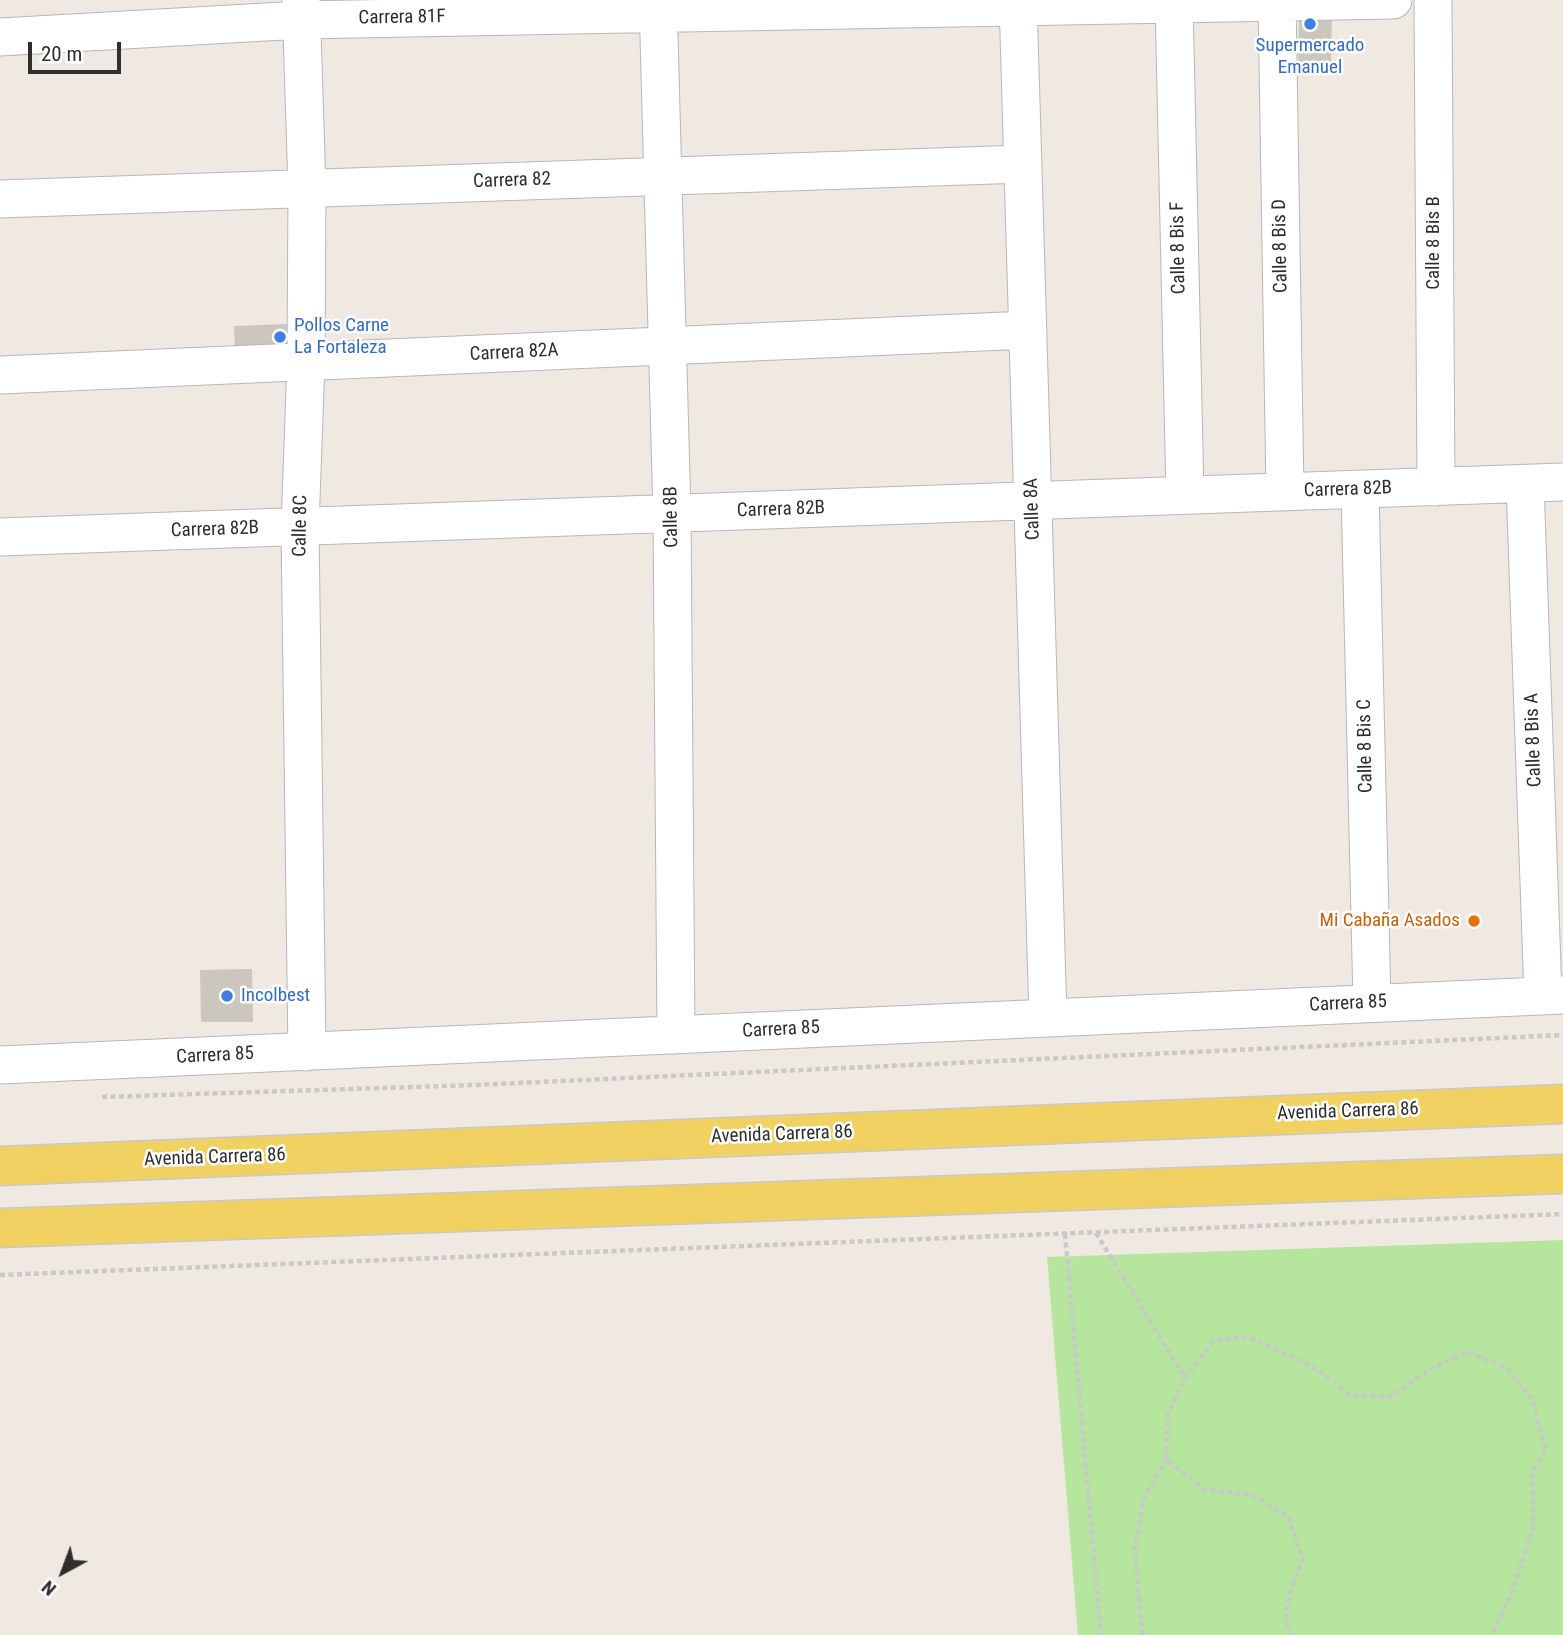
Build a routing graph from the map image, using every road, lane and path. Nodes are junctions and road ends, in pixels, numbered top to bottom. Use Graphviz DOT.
graph roads {
  1 [pos="1393,0"];
  2 [pos="1433,0"];
  3 [pos="1277,1"];
  4 [pos="1174,2"];
  5 [pos="1019,3"];
  6 [pos="658,7"];
  7 [pos="301,10"];
  8 [pos="0,37"];
  9 [pos="1023,164"];
  10 [pos="663,176"];
  11 [pos="307,188"];
  12 [pos="0,199"];
  13 [pos="1028,330"];
  14 [pos="667,346"];
  15 [pos="306,362"];
  16 [pos="0,375"];
  17 [pos="1563,482"];
  18 [pos="1525,484"];
  19 [pos="1436,487"];
  20 [pos="1360,489"];
  21 [pos="1285,492"];
  22 [pos="1185,495"];
  23 [pos="1032,501"];
  24 [pos="672,514"];
  25 [pos="299,527"];
  26 [pos="0,537"];
  27 [pos="1553,995"];
  28 [pos="1372,1003"];
  29 [pos="1048,1018"];
  30 [pos="676,1035"];
  31 [pos="1563,1035"];
  32 [pos="307,1052"];
  33 [pos="0,1066"];
  34 [pos="98,1097"];
  35 [pos="1563,1104"];
  36 [pos="0,1166"];
  37 [pos="1563,1174"];
  38 [pos="1563,1214"];
  39 [pos="0,1228"];
  40 [pos="1096,1233"];
  41 [pos="1065,1234"];
  42 [pos="0,1275"];
  43 [pos="1185,1378"];
  44 [pos="1166,1460"];
  45 [pos="1101,1635"];
  46 [pos="1142,1635"];
  47 [pos="1292,1635"];
  48 [pos="1492,1635"];
  1 -- 3 [label="street, Carrera 81F"];
  2 -- 19 [label="street, Calle 8 Bis B"];
  3 -- 4 [label="street, Carrera 81F"];
  3 -- 21 [label="street, Calle 8 Bis D"];
  4 -- 5 [label="street, Carrera 81F"];
  4 -- 22 [label="street, Calle 8 Bis F"];
  5 -- 6 [label="street, Carrera 81F"];
  5 -- 9 [label="street, Calle 8A"];
  6 -- 7 [label="street, Carrera 81F"];
  6 -- 10 [label="street, Calle 8B"];
  7 -- 8 [label="street, Carrera 81F"];
  7 -- 11 [label="street, Calle 8C"];
  9 -- 10 [label="street, Carrera 82"];
  9 -- 13 [label="street, Calle 8A"];
  10 -- 11 [label="street, Carrera 82"];
  10 -- 14 [label="street, Calle 8B"];
  11 -- 12 [label="street, Carrera 82"];
  11 -- 15 [label="street, Calle 8C"];
  13 -- 14 [label="street, Carrera 82A"];
  13 -- 23 [label="street, Calle 8A"];
  14 -- 15 [label="street, Carrera 82A"];
  14 -- 24 [label="street, Calle 8B"];
  15 -- 16 [label="street, Carrera 82A"];
  15 -- 25 [label="street, Calle 8C"];
  17 -- 18 [label="street, Carrera 82B"];
  18 -- 19 [label="street, Carrera 82B"];
  18 -- 27 [label="street, Calle 8 Bis A"];
  19 -- 20 [label="street, Carrera 82B"];
  20 -- 21 [label="street, Carrera 82B"];
  20 -- 28 [label="street, Calle 8 Bis C"];
  21 -- 22 [label="street, Carrera 82B"];
  22 -- 23 [label="street, Carrera 82B"];
  23 -- 24 [label="street, Carrera 82B"];
  23 -- 29 [label="street, Calle 8A"];
  24 -- 25 [label="street, Carrera 82B"];
  24 -- 30 [label="street, Calle 8B"];
  25 -- 26 [label="street, Carrera 82B"];
  25 -- 32 [label="street, Calle 8C"];
  27 -- 28 [label="street, Carrera 85"];
  28 -- 29 [label="street, Carrera 85"];
  29 -- 30 [label="street, Carrera 85"];
  30 -- 32 [label="street, Carrera 85"];
  31 -- 34 [label="path"];
  32 -- 33 [label="street, Carrera 85"];
  35 -- 36 [label="main road, Avenida Carrera 86"];
  37 -- 39 [label="main road"];
  38 -- 40 [label="path"];
  40 -- 41 [label="path"];
  40 -- 43 [label="path"];
  41 -- 42 [label="path"];
  41 -- 45 [label="path"];
  43 -- 44 [label="path"];
  43 -- 48 [label="path"];
  44 -- 46 [label="path"];
  44 -- 47 [label="path"];
}
